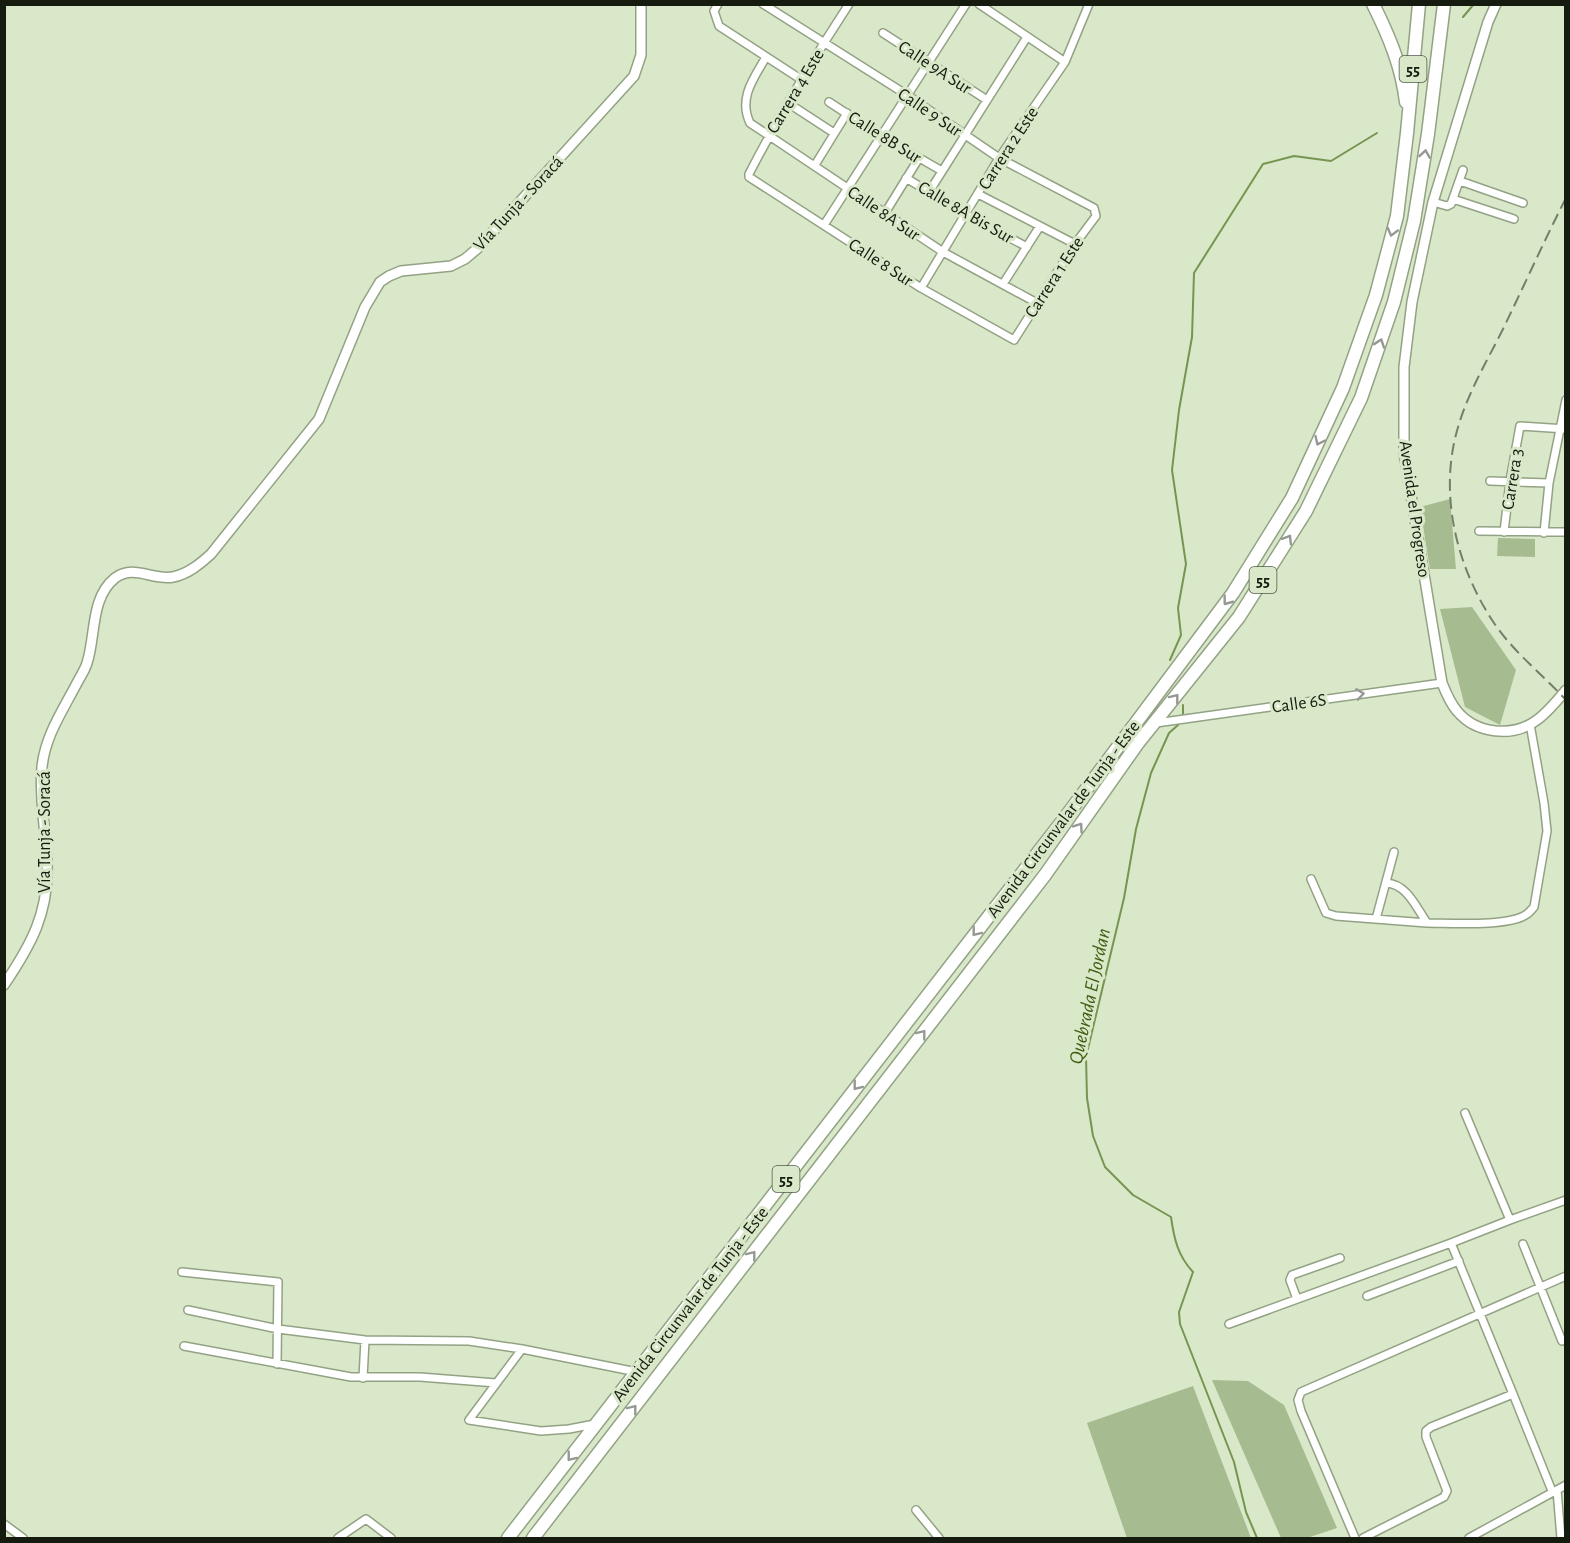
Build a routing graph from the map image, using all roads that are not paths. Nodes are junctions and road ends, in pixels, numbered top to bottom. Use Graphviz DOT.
graph roads {
  1 [pos="641,4"];
  2 [pos="718,4"];
  3 [pos="763,4"];
  4 [pos="849,4"];
  5 [pos="966,4"];
  6 [pos="979,4"];
  7 [pos="1089,4"];
  8 [pos="1373,4"];
  9 [pos="1419,4"];
  10 [pos="1444,4"];
  11 [pos="1496,4"];
  12 [pos="883,33"];
  13 [pos="1027,37"];
  14 [pos="823,43"];
  15 [pos="766,57"];
  16 [pos="1065,62"];
  17 [pos="929,64"];
  18 [pos="802,80"];
  19 [pos="907,96"];
  20 [pos="987,100"];
  21 [pos="829,102"];
  22 [pos="789,103"];
  23 [pos="846,113"];
  24 [pos="834,133"];
  25 [pos="1407,133"];
  26 [pos="965,134"];
  27 [pos="769,135"];
  28 [pos="881,136"];
  29 [pos="919,158"];
  30 [pos="999,158"];
  31 [pos="815,165"];
  32 [pos="1463,170"];
  33 [pos="942,171"];
  34 [pos="906,178"];
  35 [pos="751,179"];
  36 [pos="1460,181"];
  37 [pos="848,189"];
  38 [pos="929,192"];
  39 [pos="978,194"];
  40 [pos="1453,199"];
  41 [pos="1433,202"];
  42 [pos="1523,203"];
  43 [pos="885,213"];
  44 [pos="965,214"];
  45 [pos="1096,216"];
  46 [pos="1514,219"];
  47 [pos="824,225"];
  48 [pos="1040,226"];
  49 [pos="1075,244"];
  50 [pos="1027,247"];
  51 [pos="943,252"];
  52 [pos="1002,284"];
  53 [pos="921,288"];
  54 [pos="1037,303"];
  55 [pos="1014,340"];
  56 [pos="1566,400"];
  57 [pos="1562,429"];
  58 [pos="1490,481"];
  59 [pos="1510,481"];
  60 [pos="1549,483"];
  61 [pos="1479,531"];
  62 [pos="1504,532"];
  63 [pos="1566,532"];
  64 [pos="1544,533"];
  65 [pos="1442,683"];
  66 [pos="1566,690"];
  67 [pos="1156,723"];
  68 [pos="1530,724"];
  69 [pos="1394,852"];
  70 [pos="1311,879"];
  71 [pos="1386,883"];
  72 [pos="1376,919"];
  73 [pos="1427,923"];
  74 [pos="4,985"];
  75 [pos="1465,1113"];
  76 [pos="1566,1200"];
  77 [pos="1510,1220"];
  78 [pos="1451,1243"];
  79 [pos="1523,1244"];
  80 [pos="1340,1258"];
  81 [pos="1459,1261"];
  82 [pos="182,1272"];
  83 [pos="1566,1276"];
  84 [pos="1540,1287"];
  85 [pos="1367,1296"];
  86 [pos="1296,1299"];
  87 [pos="188,1310"];
  88 [pos="1480,1313"];
  89 [pos="1229,1324"];
  90 [pos="278,1329"];
  91 [pos="365,1340"];
  92 [pos="1562,1341"];
  93 [pos="184,1346"];
  94 [pos="522,1349"];
  95 [pos="277,1364"];
  96 [pos="637,1372"];
  97 [pos="363,1378"];
  98 [pos="496,1383"];
  99 [pos="1513,1394"];
  100 [pos="597,1424"];
  101 [pos="1566,1485"];
  102 [pos="1554,1491"];
  103 [pos="916,1510"];
  104 [pos="4,1524"];
  105 [pos="1562,1534"];
  106 [pos="23,1539"];
  107 [pos="338,1539"];
  108 [pos="392,1539"];
  109 [pos="508,1539"];
  110 [pos="533,1539"];
  111 [pos="939,1539"];
  112 [pos="1355,1539"];
  113 [pos="1363,1539"];
  114 [pos="1469,1539"];
  1 -- 74 [label="main road, Vía Tunja - Soracá"];
  2 -- 15 [label="street"];
  3 -- 14 [label="street, Calle 9 Sur"];
  4 -- 14 [label="street, Carrera 4 Este"];
  5 -- 17 [label="street"];
  6 -- 13 [label="street"];
  7 -- 16 [label="street, Carrera 2 Este"];
  8 -- 25 [label="highway"];
  9 -- 25 [label="highway, Avenida Circunvalar de Tunja - Este / 55"];
  67 -- 10 [label="highway, Avenida Circunvalar de Tunja - Este / 55, one-way"];
  11 -- 41 [label="main road, Avenida el Progreso"];
  12 -- 17 [label="street, Calle 9A Sur"];
  13 -- 16 [label="street"];
  13 -- 20 [label="street"];
  14 -- 18 [label="street, Carrera 4 Este"];
  14 -- 19 [label="street, Calle 9 Sur"];
  15 -- 18 [label="street"];
  15 -- 27 [label="street, Calle 8A Sur"];
  16 -- 30 [label="street, Carrera 2 Este"];
  17 -- 19 [label="street"];
  17 -- 20 [label="street, Calle 9A Sur"];
  18 -- 22 [label="street, Carrera 4 Este"];
  19 -- 26 [label="street, Calle 9 Sur"];
  19 -- 28 [label="street"];
  20 -- 26 [label="street"];
  21 -- 23 [label="street, Calle 8B Sur"];
  22 -- 24 [label="street"];
  22 -- 27 [label="street, Carrera 4 Este"];
  23 -- 24 [label="street"];
  23 -- 28 [label="street, Calle 8B Sur"];
  24 -- 31 [label="street"];
  25 -- 96 [label="highway, Avenida Circunvalar de Tunja - Este / 55, one-way"];
  26 -- 30 [label="street, Calle 9 Sur"];
  26 -- 33 [label="street"];
  27 -- 31 [label="street, Calle 8A Sur"];
  27 -- 35 [label="street, Carrera 4 Este"];
  28 -- 29 [label="street, Calle 8B Sur"];
  28 -- 37 [label="street"];
  29 -- 33 [label="street, Calle 8B Sur"];
  29 -- 34 [label="street"];
  30 -- 39 [label="street, Carrera 2 Este"];
  30 -- 45 [label="street, Calle 9 Sur"];
  31 -- 37 [label="street, Calle 8A Sur"];
  32 -- 36 [label="street"];
  33 -- 38 [label="street"];
  34 -- 38 [label="street, Calle 8A Bis Sur"];
  34 -- 43 [label="street"];
  35 -- 47 [label="street, Calle 8 Sur"];
  36 -- 40 [label="street"];
  36 -- 42 [label="street"];
  37 -- 43 [label="street, Calle 8A Sur"];
  37 -- 47 [label="street"];
  38 -- 44 [label="street, Calle 8A Bis Sur"];
  39 -- 44 [label="street, Carrera 2 Este"];
  39 -- 48 [label="street"];
  40 -- 41 [label="street"];
  40 -- 46 [label="street"];
  41 -- 65 [label="main road, Avenida el Progreso"];
  43 -- 51 [label="street, Calle 8A Sur"];
  44 -- 50 [label="street, Calle 8A Bis Sur"];
  44 -- 51 [label="street, Carrera 2 Este"];
  45 -- 49 [label="street, Carrera 1 Este"];
  47 -- 53 [label="street, Calle 8 Sur"];
  48 -- 49 [label="street"];
  48 -- 50 [label="street"];
  49 -- 54 [label="street, Carrera 1 Este"];
  50 -- 52 [label="street"];
  51 -- 52 [label="street, Calle 8A Sur"];
  51 -- 53 [label="street, Carrera 2 Este"];
  52 -- 54 [label="street, Calle 8A Sur"];
  53 -- 55 [label="street, Calle 8 Sur"];
  54 -- 55 [label="street, Carrera 1 Este"];
  56 -- 57 [label="street"];
  57 -- 59 [label="street, Carrera 3"];
  57 -- 60 [label="street"];
  58 -- 59 [label="street"];
  59 -- 60 [label="street"];
  59 -- 62 [label="street, Carrera 3"];
  60 -- 64 [label="street"];
  61 -- 62 [label="street"];
  62 -- 64 [label="street"];
  63 -- 64 [label="street"];
  67 -- 65 [label="street, Calle 6S, one-way"];
  65 -- 68 [label="main road, Avenida el Progreso"];
  66 -- 68 [label="main road, Avenida el Progreso"];
  110 -- 67 [label="highway, Avenida Circunvalar de Tunja - Este / 55, one-way"];
  68 -- 73 [label="street"];
  69 -- 71 [label="street"];
  70 -- 72 [label="street"];
  71 -- 72 [label="street"];
  71 -- 73 [label="street"];
  72 -- 73 [label="street"];
  75 -- 77 [label="street"];
  76 -- 77 [label="street"];
  77 -- 78 [label="street"];
  78 -- 81 [label="street"];
  78 -- 86 [label="street"];
  79 -- 84 [label="street"];
  80 -- 86 [label="street"];
  81 -- 85 [label="street"];
  81 -- 88 [label="street"];
  82 -- 90 [label="street"];
  83 -- 84 [label="street"];
  84 -- 88 [label="street"];
  84 -- 92 [label="street"];
  86 -- 89 [label="street"];
  87 -- 90 [label="street"];
  88 -- 99 [label="street"];
  88 -- 112 [label="street"];
  90 -- 91 [label="street"];
  90 -- 95 [label="street"];
  91 -- 94 [label="street"];
  91 -- 97 [label="street"];
  93 -- 95 [label="street"];
  94 -- 96 [label="street"];
  94 -- 98 [label="street"];
  95 -- 97 [label="street"];
  96 -- 100 [label="highway, Avenida Circunvalar de Tunja - Este / 55"];
  97 -- 98 [label="street"];
  98 -- 100 [label="street"];
  99 -- 102 [label="street"];
  99 -- 113 [label="street"];
  100 -- 109 [label="highway, Avenida Circunvalar de Tunja - Este / 55, one-way"];
  101 -- 102 [label="street"];
  102 -- 105 [label="street"];
  102 -- 114 [label="street"];
  103 -- 111 [label="street"];
  104 -- 106 [label="street"];
  107 -- 108 [label="street"];
}
